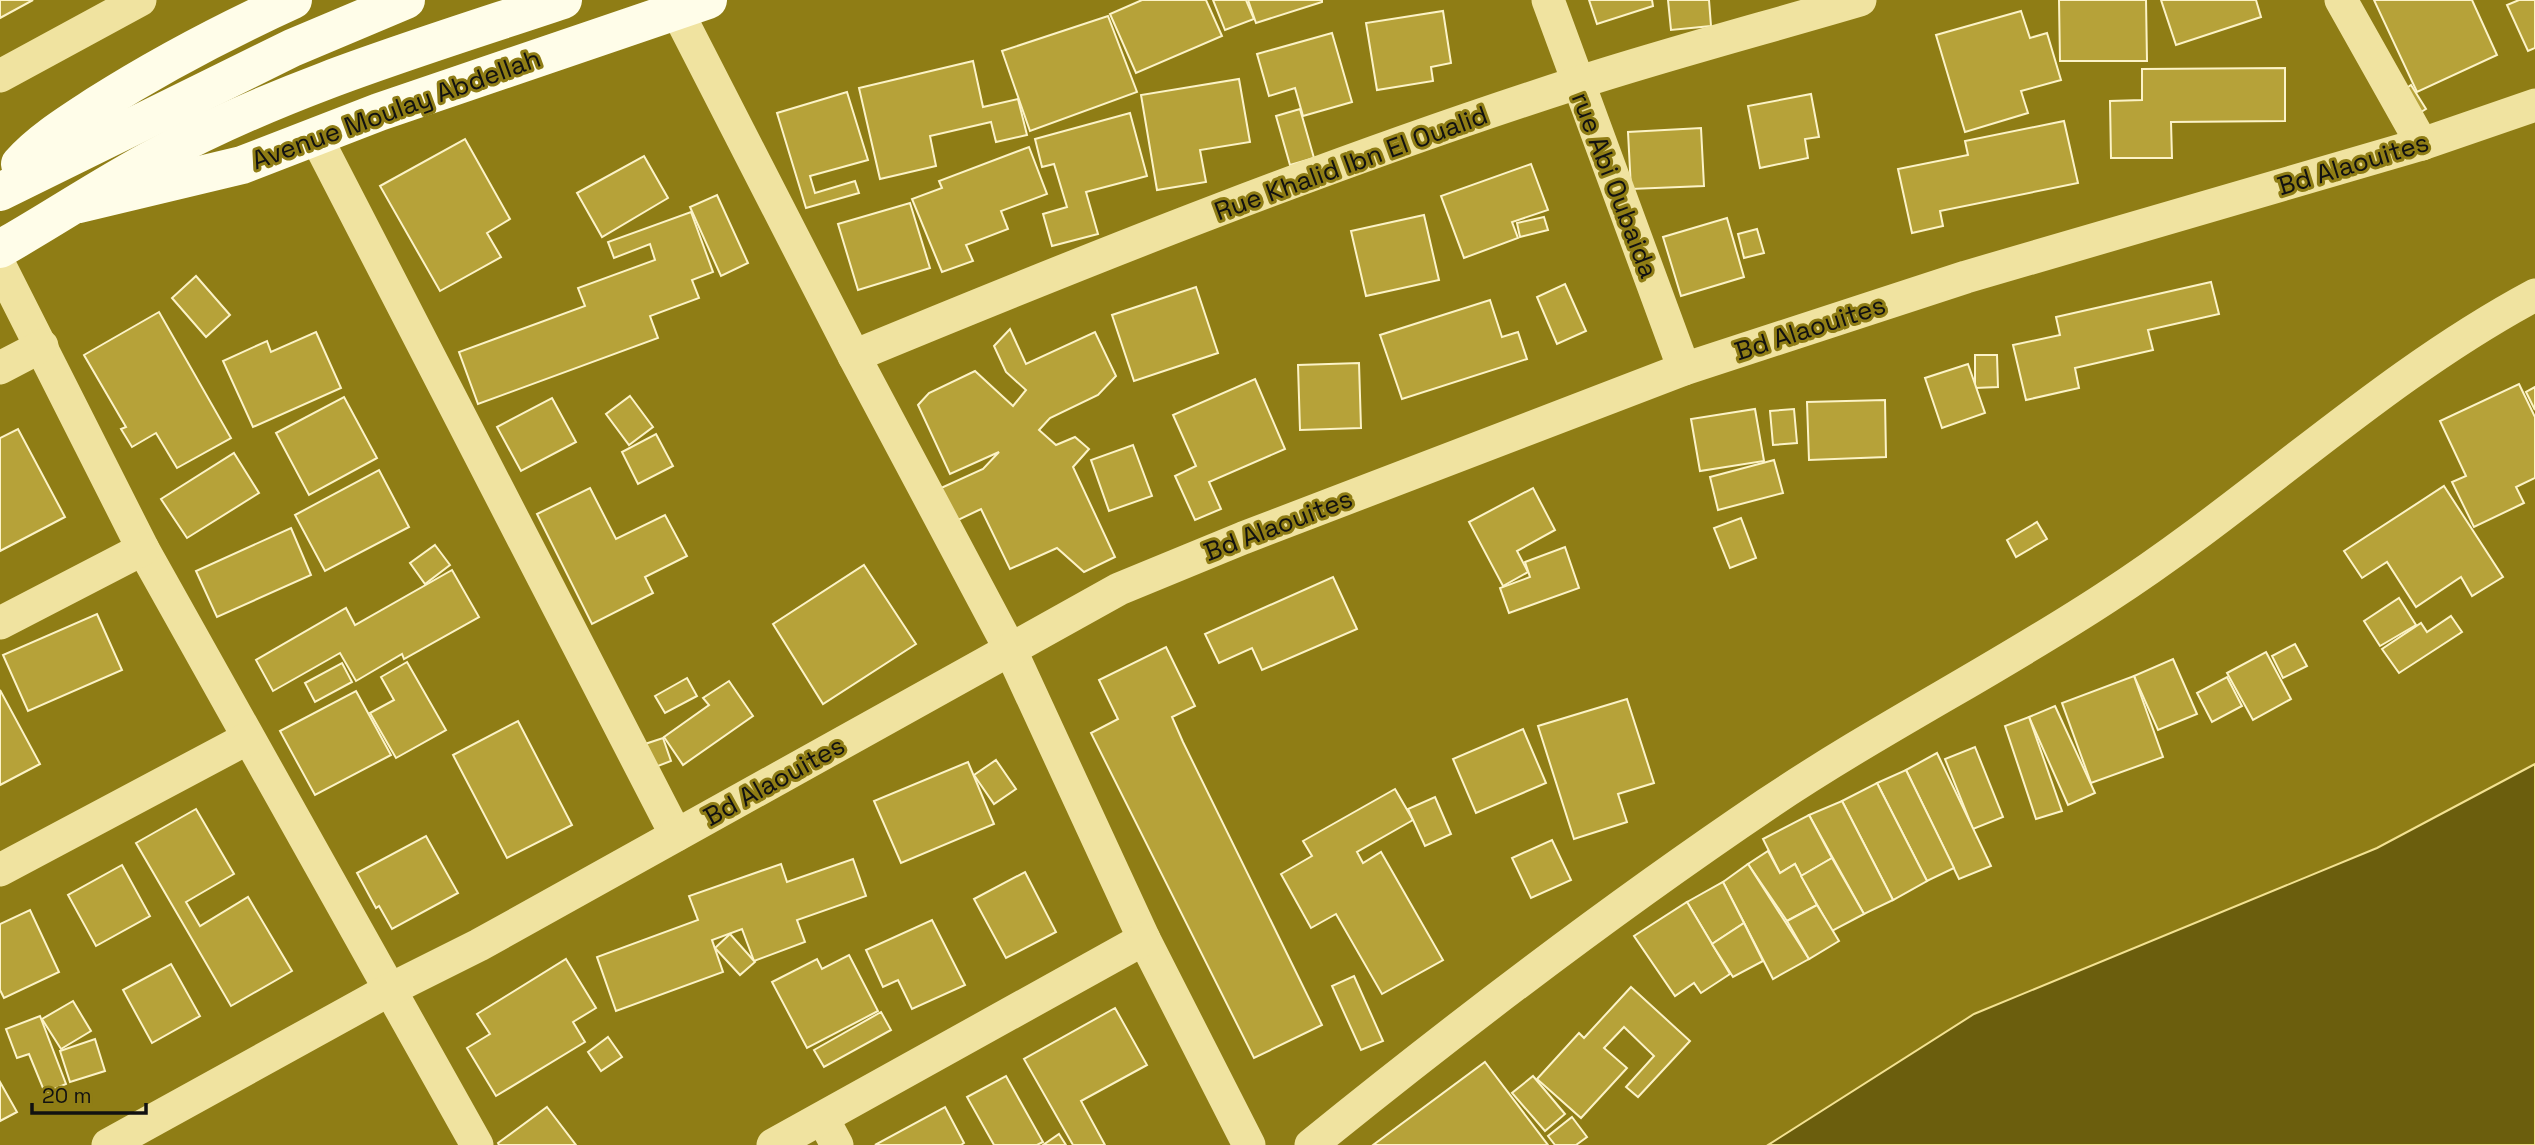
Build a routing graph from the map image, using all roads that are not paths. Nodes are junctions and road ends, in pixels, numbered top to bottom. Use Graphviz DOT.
graph roads {
  1 [pos="140,0"];
  2 [pos="293,0"];
  3 [pos="406,0"];
  4 [pos="563,0"];
  5 [pos="1548,0"];
  6 [pos="1860,0"];
  7 [pos="2341,0"];
  8 [pos="693,5"];
  9 [pos="0,76"];
  10 [pos="1577,83"];
  11 [pos="2535,105"];
  12 [pos="316,137"];
  13 [pos="2421,145"];
  14 [pos="0,192"];
  15 [pos="79,204"];
  16 [pos="0,249"];
  17 [pos="0,266"];
  18 [pos="2535,295"];
  19 [pos="42,346"];
  20 [pos="854,356"];
  21 [pos="0,368"];
  22 [pos="1684,369"];
  23 [pos="143,550"];
  24 [pos="0,623"];
  25 [pos="1010,649"];
  26 [pos="248,738"];
  27 [pos="676,835"];
  28 [pos="0,870"];
  29 [pos="1144,939"];
  30 [pos="389,990"];
  31 [pos="830,1132"];
  32 [pos="108,1145"];
  33 [pos="477,1145"];
  34 [pos="773,1145"];
  35 [pos="1249,1145"];
  36 [pos="1311,1145"];
  1 -- 9 [label="street"];
  2 -- 14 [label="main road"];
  3 -- 14 [label="main road"];
  4 -- 15 [label="main road, Avenue Moulay Abdellah"];
  5 -- 10 [label="street, rue Abi Oubaida"];
  6 -- 10 [label="street, Rue Khalid Ibn El Oualid"];
  7 -- 13 [label="street"];
  8 -- 12 [label="main road, Avenue Moulay Abdellah"];
  8 -- 20 [label="street"];
  10 -- 20 [label="street, Rue Khalid Ibn El Oualid"];
  10 -- 22 [label="street, rue Abi Oubaida"];
  11 -- 13 [label="street, Bd Alaouites"];
  12 -- 15 [label="main road, Avenue Moulay Abdellah"];
  12 -- 27 [label="street"];
  13 -- 22 [label="street, Bd Alaouites"];
  15 -- 16 [label="main road, Avenue Moulay Abdellah"];
  17 -- 19 [label="street"];
  18 -- 36 [label="street"];
  19 -- 21 [label="street"];
  19 -- 23 [label="street"];
  20 -- 25 [label="street"];
  22 -- 25 [label="street, Bd Alaouites"];
  23 -- 24 [label="street"];
  23 -- 26 [label="street"];
  25 -- 27 [label="street, Bd Alaouites"];
  25 -- 29 [label="street"];
  26 -- 28 [label="street"];
  26 -- 30 [label="street"];
  27 -- 30 [label="street, Bd Alaouites"];
  29 -- 31 [label="street"];
  29 -- 35 [label="street"];
  30 -- 32 [label="street, Bd Alaouites"];
  30 -- 33 [label="street"];
  31 -- 34 [label="street"];
}
